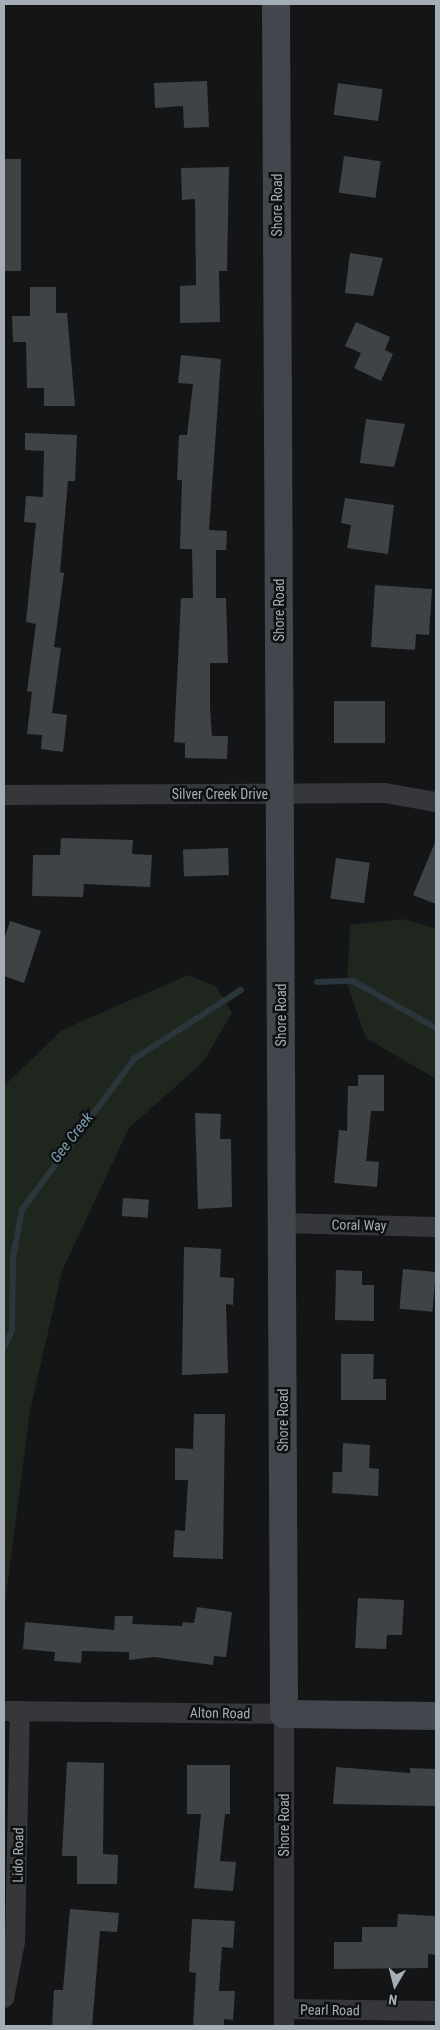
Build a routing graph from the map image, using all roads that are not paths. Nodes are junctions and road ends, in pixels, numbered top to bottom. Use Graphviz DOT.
graph roads {
  1 [pos="276,4"];
  2 [pos="280,794"];
  3 [pos="4,795"];
  4 [pos="436,802"];
  5 [pos="282,1223"];
  6 [pos="436,1227"];
  7 [pos="12,1711"];
  8 [pos="284,1714"];
  9 [pos="436,1716"];
  10 [pos="4,1998"];
  11 [pos="436,2011"];
  12 [pos="284,2018"];
  1 -- 2 [label="street, Shore Road"];
  2 -- 3 [label="street, Silver Creek Drive"];
  2 -- 4 [label="street, Silver Creek Drive"];
  2 -- 5 [label="street, Shore Road"];
  5 -- 6 [label="street, Coral Way"];
  5 -- 8 [label="street, Shore Road"];
  7 -- 8 [label="street, Alton Road"];
  7 -- 10 [label="street, Lido Road"];
  8 -- 9 [label="street, Alton Road"];
  8 -- 12 [label="street, Shore Road"];
  11 -- 12 [label="street, Pearl Road"];
}
